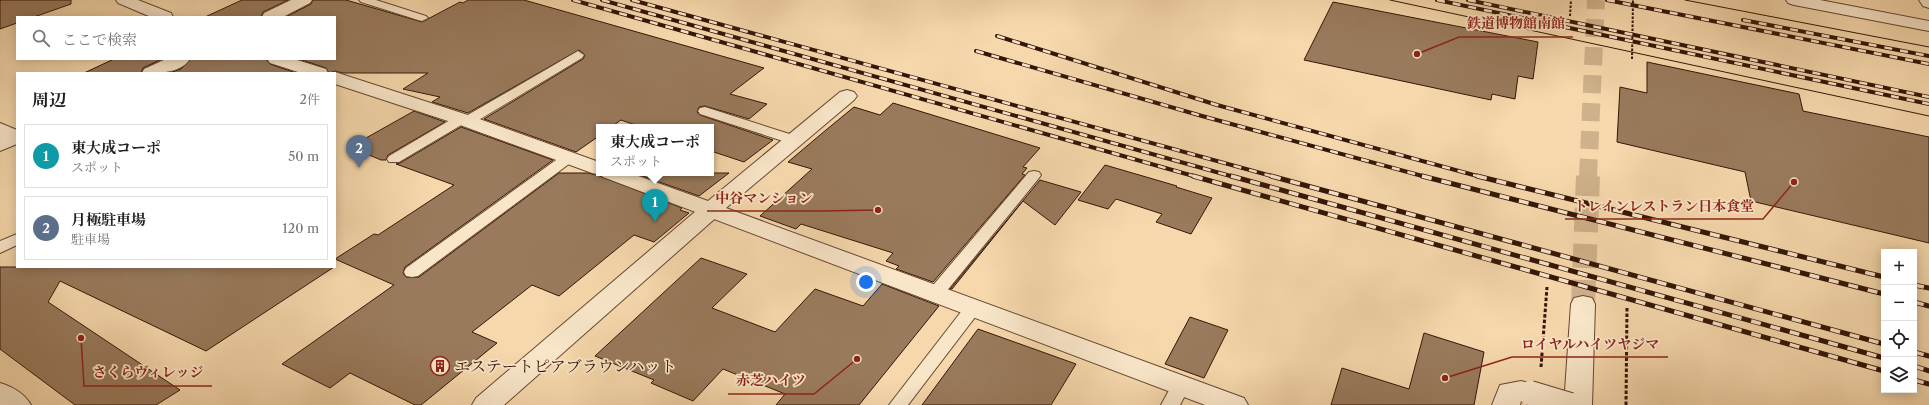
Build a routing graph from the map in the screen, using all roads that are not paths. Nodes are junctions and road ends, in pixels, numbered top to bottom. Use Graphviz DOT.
graph roads {
  1 [pos="124,0"];
  2 [pos="304,0"];
  3 [pos="365,0"];
  4 [pos="1794,0"];
  5 [pos="1927,0"];
  6 [pos="1929,3"];
  7 [pos="164,16"];
  8 [pos="272,16"];
  9 [pos="422,18"];
  10 [pos="1929,26"];
  11 [pos="578,55"];
  12 [pos="179,60"];
  13 [pos="279,60"];
  14 [pos="153,72"];
  15 [pos="316,72"];
  16 [pos="336,78"];
  17 [pos="847,96"];
  18 [pos="705,111"];
  19 [pos="464,120"];
  20 [pos="794,140"];
  21 [pos="568,158"];
  22 [pos="394,159"];
  23 [pos="596,168"];
  24 [pos="1034,175"];
  25 [pos="618,176"];
  26 [pos="711,210"];
  27 [pos="16,240"];
  28 [pos="0,248"];
  29 [pos="412,272"];
  30 [pos="935,294"];
  31 [pos="1584,304"];
  32 [pos="973,308"];
  33 [pos="0,393"];
  34 [pos="1176,395"];
  35 [pos="18,405"];
  36 [pos="486,405"];
  37 [pos="898,405"];
  38 [pos="1234,405"];
  39 [pos="1506,405"];
  40 [pos="1570,405"];
  41 [pos="1578,405"];
  1 -- 7 [label="street"];
  2 -- 8 [label="street"];
  3 -- 9 [label="lane"];
  4 -- 10 [label="street"];
  5 -- 6 [label="street"];
  11 -- 19 [label="lane"];
  12 -- 14 [label="street"];
  13 -- 15 [label="street"];
  16 -- 19 [label="street"];
  17 -- 20 [label="street"];
  18 -- 20 [label="lane"];
  19 -- 21 [label="street"];
  19 -- 22 [label="lane"];
  20 -- 26 [label="street"];
  21 -- 23 [label="street"];
  21 -- 29 [label="lane"];
  24 -- 30 [label="lane"];
  25 -- 26 [label="street"];
  26 -- 30 [label="street"];
  26 -- 36 [label="street"];
  27 -- 28 [label="lane"];
  30 -- 32 [label="street"];
  31 -- 41 [label="street"];
  32 -- 34 [label="street"];
  32 -- 37 [label="lane"];
  33 -- 35 [label="street"];
  34 -- 38 [label="street"];
  39 -- 40 [label="street, bridge"];
}
